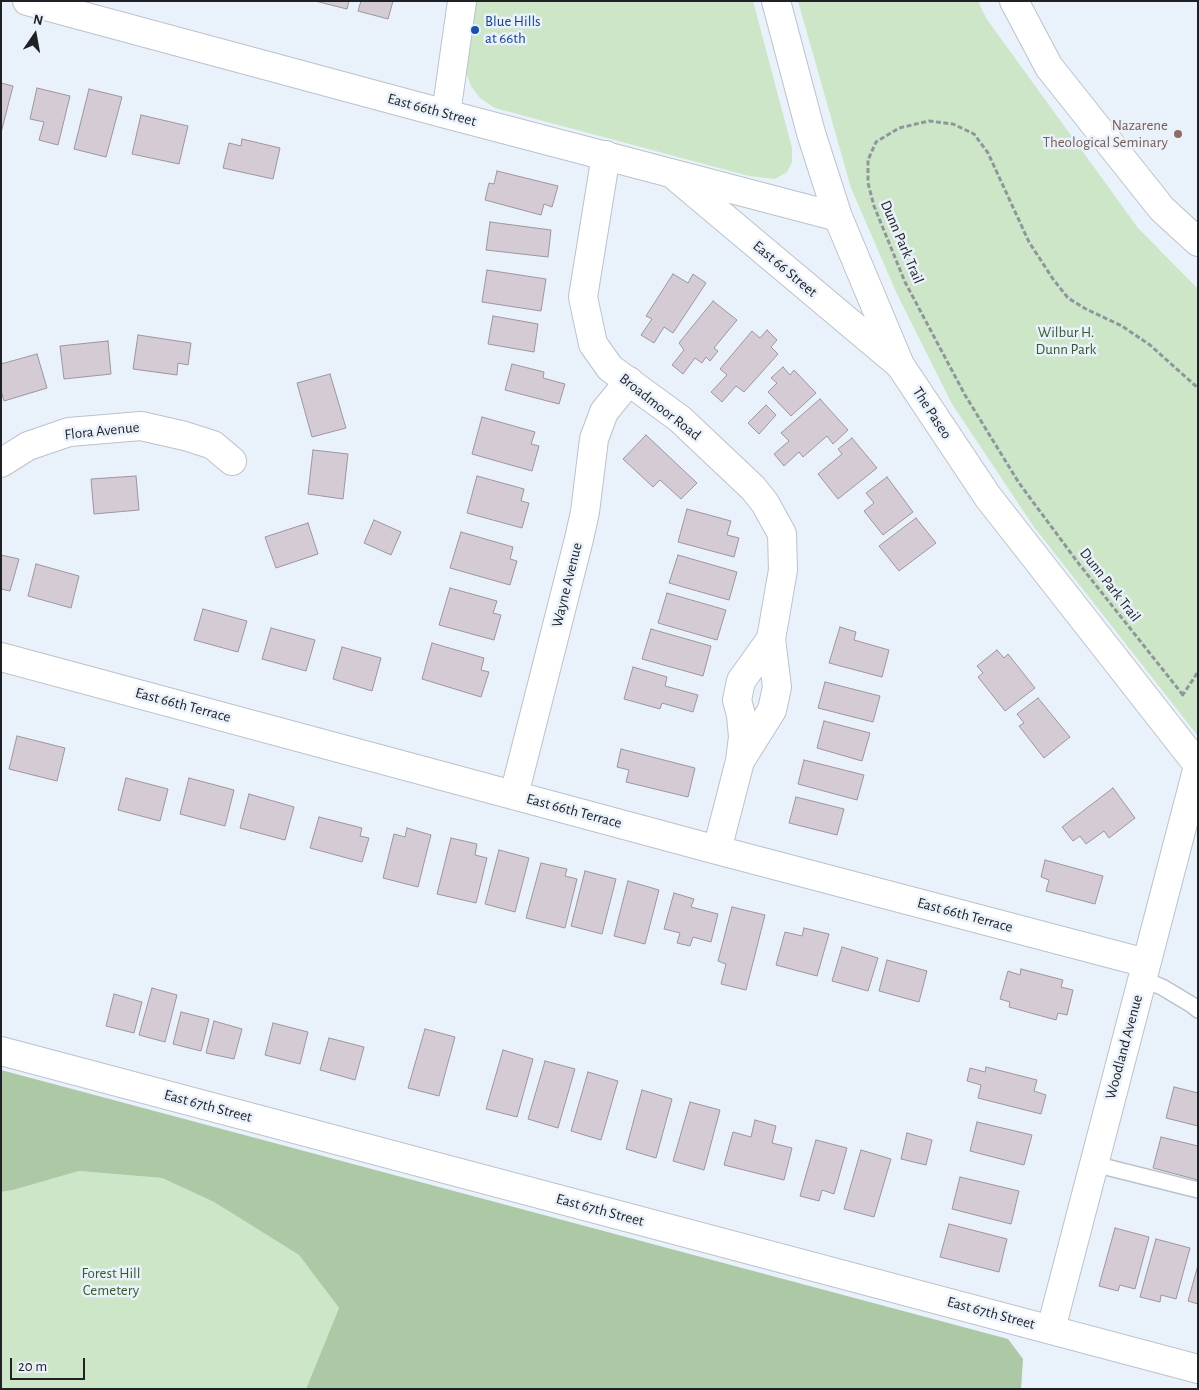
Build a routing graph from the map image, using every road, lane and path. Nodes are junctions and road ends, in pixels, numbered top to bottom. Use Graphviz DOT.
graph roads {
  1 [pos="27,1"];
  2 [pos="462,1"];
  3 [pos="776,1"];
  4 [pos="1014,1"];
  5 [pos="446,114"];
  6 [pos="606,155"];
  7 [pos="671,173"];
  8 [pos="838,216"];
  9 [pos="1198,242"];
  10 [pos="900,364"];
  11 [pos="628,381"];
  12 [pos="1198,388"];
  13 [pos="232,461"];
  14 [pos="1,463"];
  15 [pos="771,639"];
  16 [pos="1,657"];
  17 [pos="1198,672"];
  18 [pos="740,761"];
  19 [pos="1198,765"];
  20 [pos="514,795"];
  21 [pos="717,850"];
  22 [pos="1144,971"];
  23 [pos="1198,1010"];
  24 [pos="1,1051"];
  25 [pos="1094,1164"];
  26 [pos="1198,1190"];
  27 [pos="1050,1329"];
  28 [pos="1198,1369"];
  1 -- 5 [label="street, East 66th Street"];
  2 -- 5 [label="street"];
  3 -- 8 [label="street, The Paseo"];
  4 -- 9 [label="street"];
  5 -- 6 [label="street, East 66th Street"];
  6 -- 7 [label="street, East 66th Street"];
  6 -- 11 [label="street, Broadmoor Road"];
  7 -- 8 [label="street, East 66th Street"];
  7 -- 10 [label="street, East 66 Street"];
  8 -- 10 [label="street, The Paseo"];
  10 -- 19 [label="street, The Paseo"];
  11 -- 15 [label="street, Broadmoor Road"];
  11 -- 20 [label="street, Wayne Avenue"];
  12 -- 17 [label="path, Dunn Park Trail"];
  13 -- 14 [label="street, Flora Avenue"];
  15 -- 18 [label="street, Broadmoor Road"];
  15 -- 18 [label="street, Broadmoor Road"];
  16 -- 20 [label="street, East 66th Terrace"];
  18 -- 21 [label="street, Broadmoor Road"];
  19 -- 22 [label="street, Woodland Avenue"];
  20 -- 21 [label="street, East 66th Terrace"];
  21 -- 22 [label="street, East 66th Terrace"];
  22 -- 23 [label="lane"];
  22 -- 25 [label="street, Woodland Avenue"];
  24 -- 27 [label="street, East 67th Street"];
  25 -- 26 [label="lane"];
  25 -- 27 [label="street, Woodland Avenue"];
  27 -- 28 [label="street, East 67th Street"];
}
